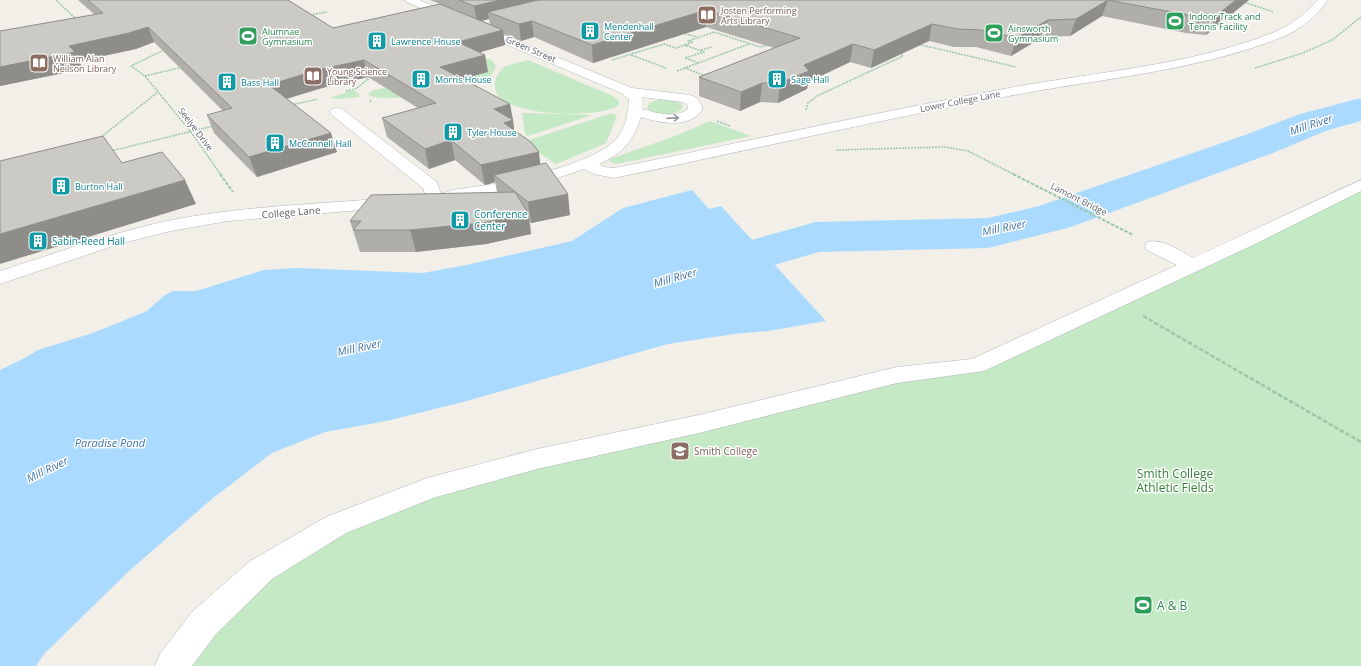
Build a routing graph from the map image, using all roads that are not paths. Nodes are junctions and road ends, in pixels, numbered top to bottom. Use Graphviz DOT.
graph roads {
  1 [pos="410,0"];
  2 [pos="1323,0"];
  3 [pos="495,23"];
  4 [pos="477,27"];
  5 [pos="629,92"];
  6 [pos="337,112"];
  7 [pos="635,112"];
  8 [pos="587,164"];
  9 [pos="1361,186"];
  10 [pos="421,200"];
  11 [pos="1154,246"];
  12 [pos="1192,265"];
  13 [pos="0,278"];
  14 [pos="172,666"];
  1 -- 4 [label="street, Green Street"];
  2 -- 8 [label="street, Lower College Lane"];
  3 -- 4 [label="street"];
  4 -- 5 [label="street, Green Street"];
  5 -- 7 [label="street"];
  7 -- 5 [label="street, Green Street, one-way"];
  6 -- 10 [label="street"];
  7 -- 8 [label="street"];
  8 -- 10 [label="street, College Lane"];
  9 -- 12 [label="street"];
  10 -- 13 [label="street, College Lane"];
  11 -- 12 [label="street"];
  12 -- 14 [label="street"];
}
